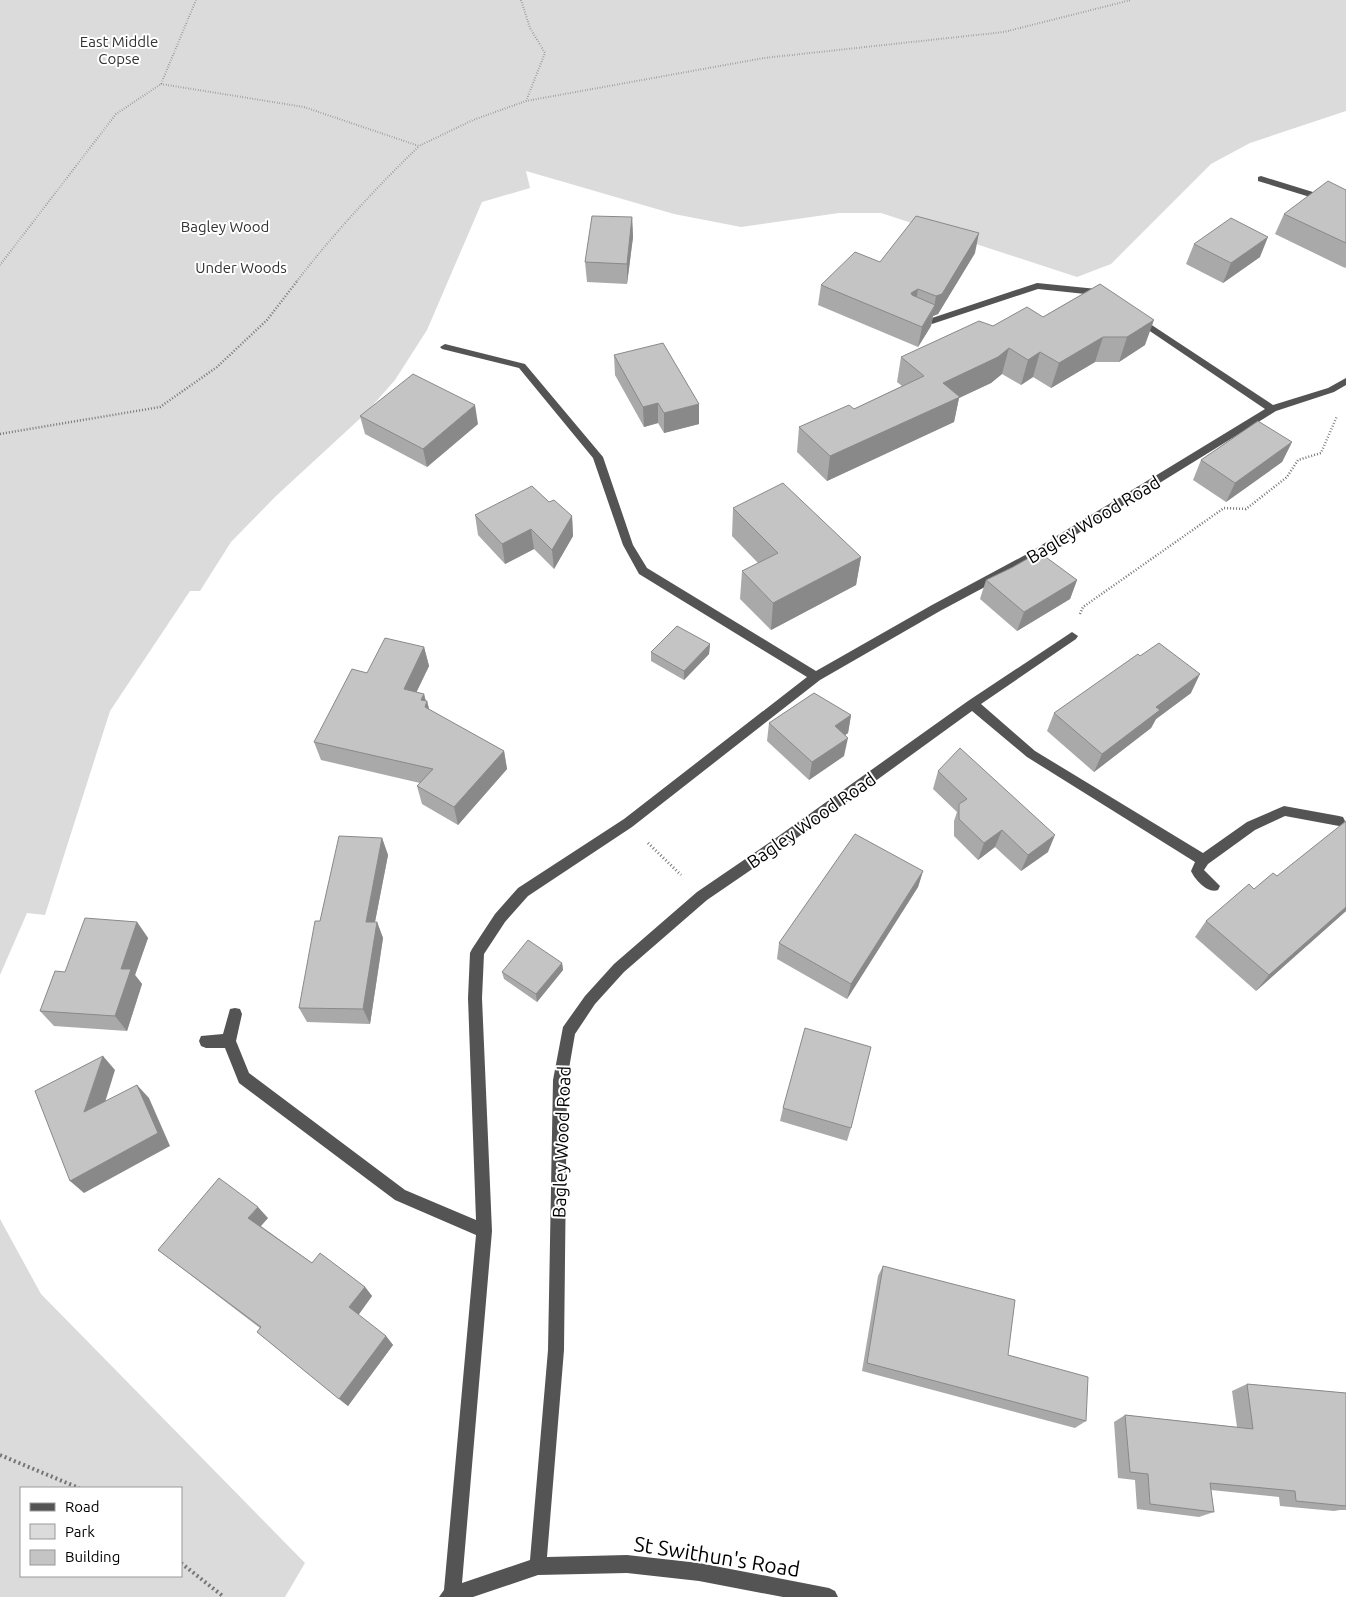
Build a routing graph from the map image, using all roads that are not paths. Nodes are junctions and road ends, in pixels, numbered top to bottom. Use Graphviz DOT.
graph roads {
  1 [pos="1261,179"];
  2 [pos="1346,209"];
  3 [pos="1113,302"];
  4 [pos="1129,313"];
  5 [pos="914,314"];
  6 [pos="444,347"];
  7 [pos="1346,382"];
  8 [pos="1272,409"];
  9 [pos="1072,636"];
  10 [pos="816,677"];
  11 [pos="972,704"];
  12 [pos="1339,821"];
  13 [pos="1203,860"];
  14 [pos="1213,886"];
  15 [pos="235,1014"];
  16 [pos="206,1041"];
  17 [pos="229,1041"];
  18 [pos="484,1231"];
  19 [pos="538,1566"];
  20 [pos="450,1596"];
  21 [pos="829,1597"];
  1 -- 2 [label="street"];
  3 -- 5 [label="street"];
  4 -- 8 [label="street"];
  6 -- 10 [label="street"];
  7 -- 8 [label="street, Bagley Wood Road"];
  8 -- 10 [label="street, Bagley Wood Road"];
  9 -- 11 [label="street, Bagley Wood Road"];
  10 -- 18 [label="street, Bagley Wood Road"];
  11 -- 13 [label="street"];
  11 -- 19 [label="street, Bagley Wood Road"];
  12 -- 13 [label="street"];
  13 -- 14 [label="street"];
  15 -- 17 [label="street"];
  16 -- 17 [label="street"];
  17 -- 18 [label="street"];
  18 -- 20 [label="street, Bagley Wood Road"];
  19 -- 20 [label="street, St Swithun's Road"];
  19 -- 21 [label="street, St Swithun's Road"];
}
